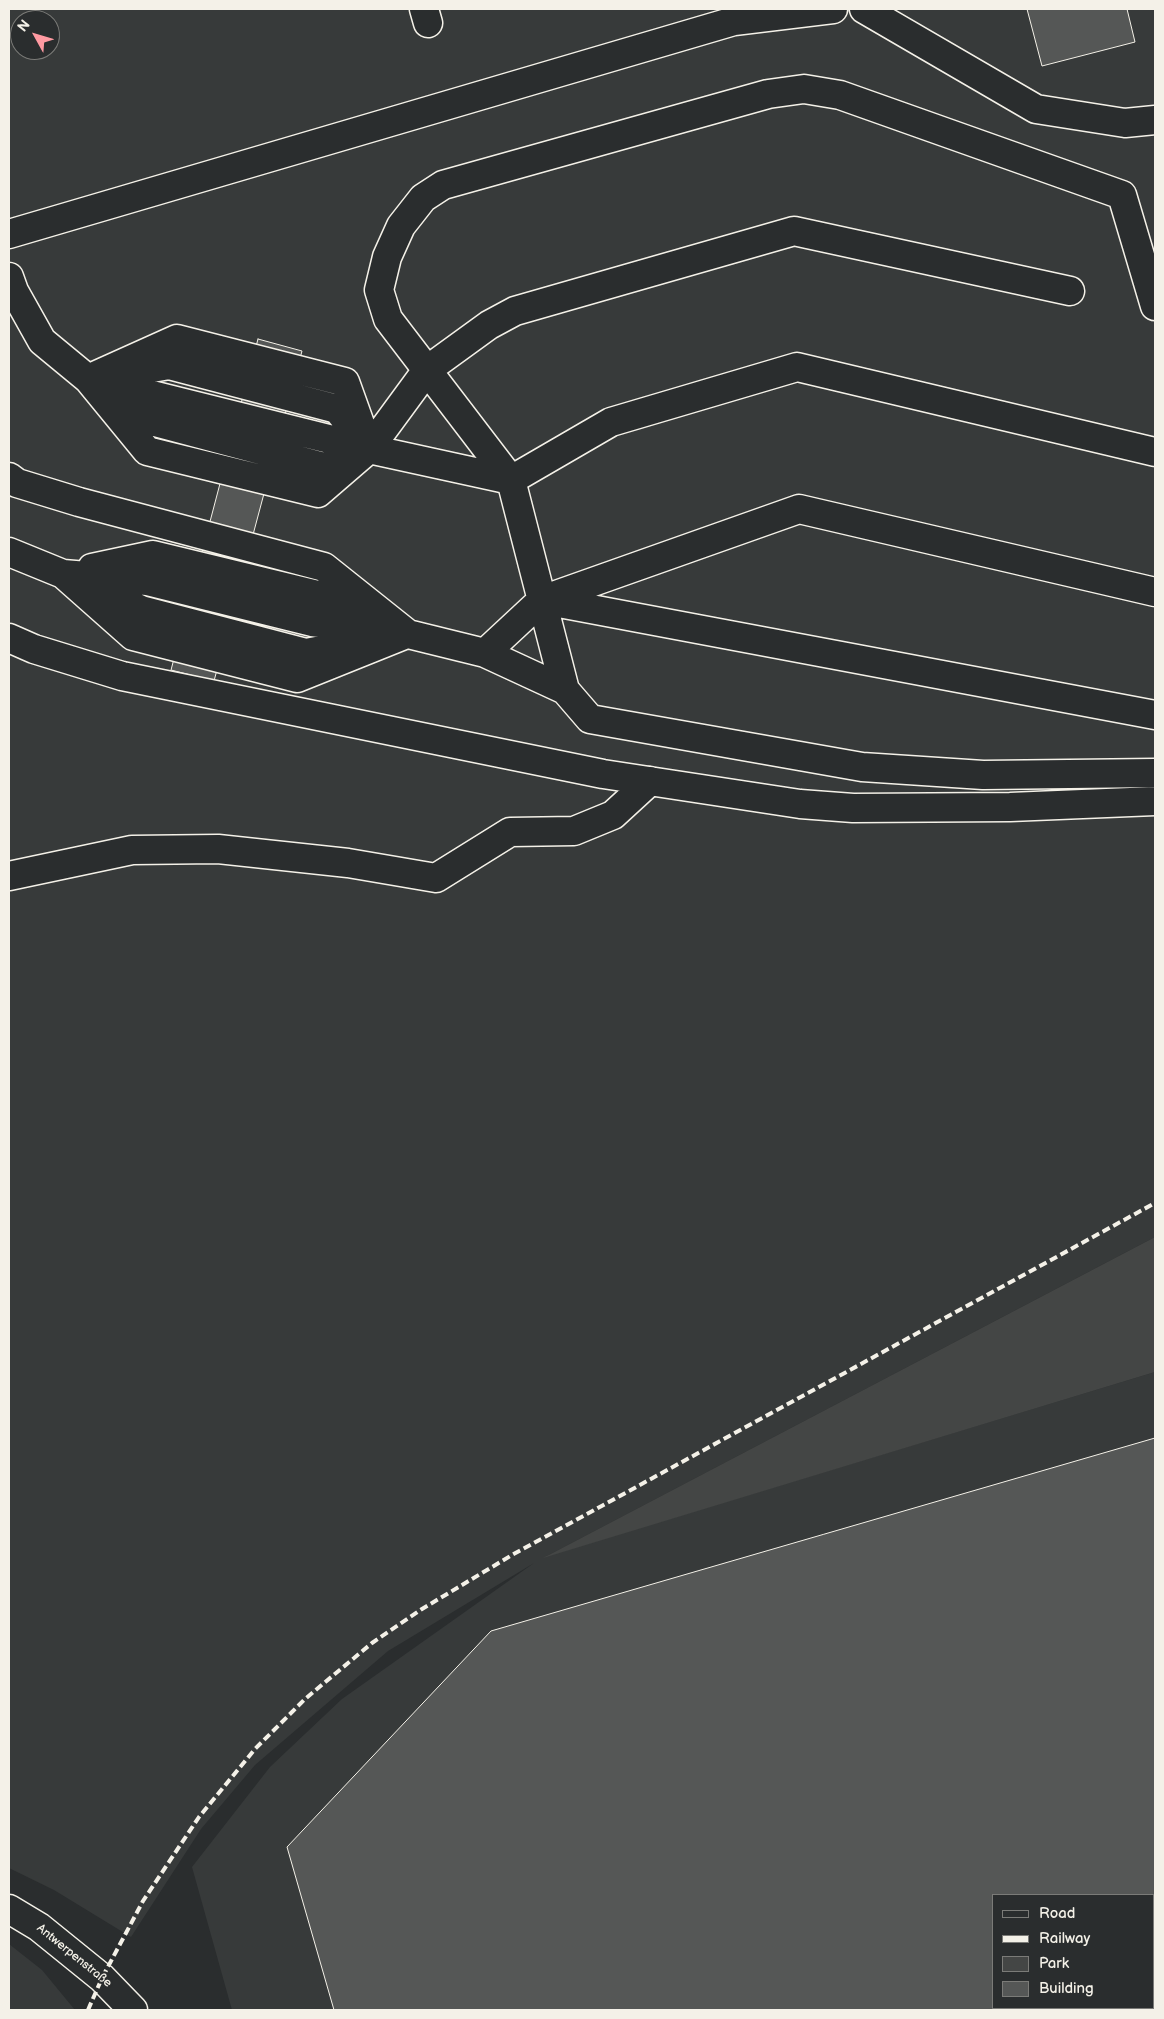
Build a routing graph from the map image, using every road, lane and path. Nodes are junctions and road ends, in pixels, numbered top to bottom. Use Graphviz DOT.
graph roads {
  1 [pos="833,9"];
  2 [pos="864,9"];
  3 [pos="1155,120"];
  4 [pos="9,234"];
  5 [pos="9,277"];
  6 [pos="1070,291"];
  7 [pos="1155,306"];
  8 [pos="427,370"];
  9 [pos="88,379"];
  10 [pos="369,449"];
  11 [pos="1155,452"];
  12 [pos="9,477"];
  13 [pos="511,480"];
  14 [pos="9,552"];
  15 [pos="63,574"];
  16 [pos="1155,592"];
  17 [pos="542,600"];
  18 [pos="408,634"];
  19 [pos="9,638"];
  20 [pos="485,653"];
  21 [pos="565,690"];
  22 [pos="1155,715"];
  23 [pos="1155,773"];
  24 [pos="650,781"];
  25 [pos="1155,801"];
  26 [pos="9,876"];
  27 [pos="9,1909"];
  28 [pos="133,2010"];
  1 -- 4 [label="street"];
  2 -- 3 [label="street"];
  5 -- 9 [label="street"];
  6 -- 8 [label="street"];
  7 -- 8 [label="street"];
  8 -- 10 [label="street"];
  8 -- 13 [label="street"];
  9 -- 10 [label="street"];
  9 -- 10 [label="street"];
  10 -- 13 [label="street"];
  11 -- 13 [label="street"];
  12 -- 18 [label="street"];
  13 -- 17 [label="street"];
  14 -- 15 [label="street"];
  15 -- 18 [label="street"];
  15 -- 18 [label="street"];
  16 -- 17 [label="street"];
  17 -- 20 [label="street"];
  17 -- 21 [label="street"];
  17 -- 22 [label="street"];
  18 -- 20 [label="street"];
  19 -- 24 [label="street"];
  20 -- 21 [label="street"];
  21 -- 23 [label="street"];
  24 -- 25 [label="street"];
  24 -- 26 [label="street"];
  27 -- 28 [label="street, Antwerpenstraße"];
}
